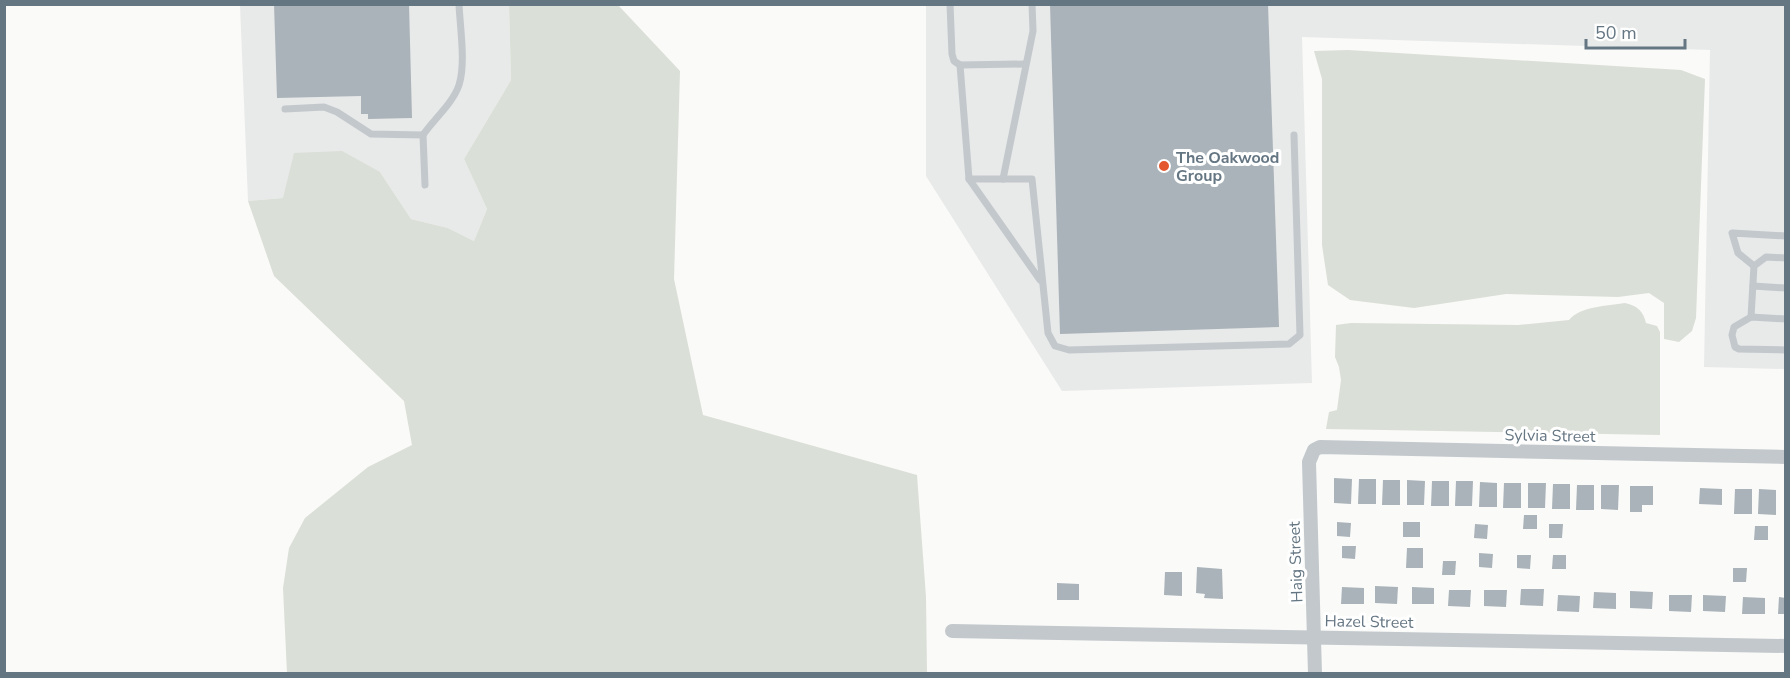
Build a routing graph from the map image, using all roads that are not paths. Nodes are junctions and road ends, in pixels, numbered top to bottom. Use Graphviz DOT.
graph roads {
  1 [pos="459,4"];
  2 [pos="950,4"];
  3 [pos="1032,4"];
  4 [pos="1025,64"];
  5 [pos="960,65"];
  6 [pos="285,109"];
  7 [pos="423,135"];
  8 [pos="1294,135"];
  9 [pos="969,179"];
  10 [pos="1004,179"];
  11 [pos="425,185"];
  12 [pos="1785,236"];
  13 [pos="1785,258"];
  14 [pos="1754,266"];
  15 [pos="1041,281"];
  16 [pos="1753,286"];
  17 [pos="1785,288"];
  18 [pos="1750,317"];
  19 [pos="1785,319"];
  20 [pos="1785,350"];
  21 [pos="1314,450"];
  22 [pos="1785,457"];
  23 [pos="952,631"];
  24 [pos="1314,636"];
  25 [pos="1785,646"];
  26 [pos="1315,674"];
  1 -- 7 [label="lane"];
  2 -- 5 [label="lane"];
  3 -- 4 [label="lane"];
  4 -- 5 [label="lane"];
  4 -- 10 [label="lane"];
  5 -- 9 [label="lane"];
  6 -- 7 [label="lane"];
  7 -- 11 [label="lane"];
  8 -- 15 [label="lane"];
  9 -- 10 [label="lane"];
  9 -- 15 [label="lane"];
  10 -- 15 [label="lane"];
  12 -- 14 [label="lane"];
  13 -- 14 [label="lane"];
  14 -- 16 [label="lane"];
  16 -- 17 [label="lane"];
  16 -- 18 [label="lane"];
  18 -- 19 [label="lane"];
  18 -- 20 [label="lane"];
  21 -- 22 [label="street, Sylvia Street"];
  21 -- 24 [label="street, Haig Street"];
  23 -- 24 [label="street, Hazel Street"];
  24 -- 25 [label="street, Hazel Street"];
  24 -- 26 [label="street, Haig Street"];
}
